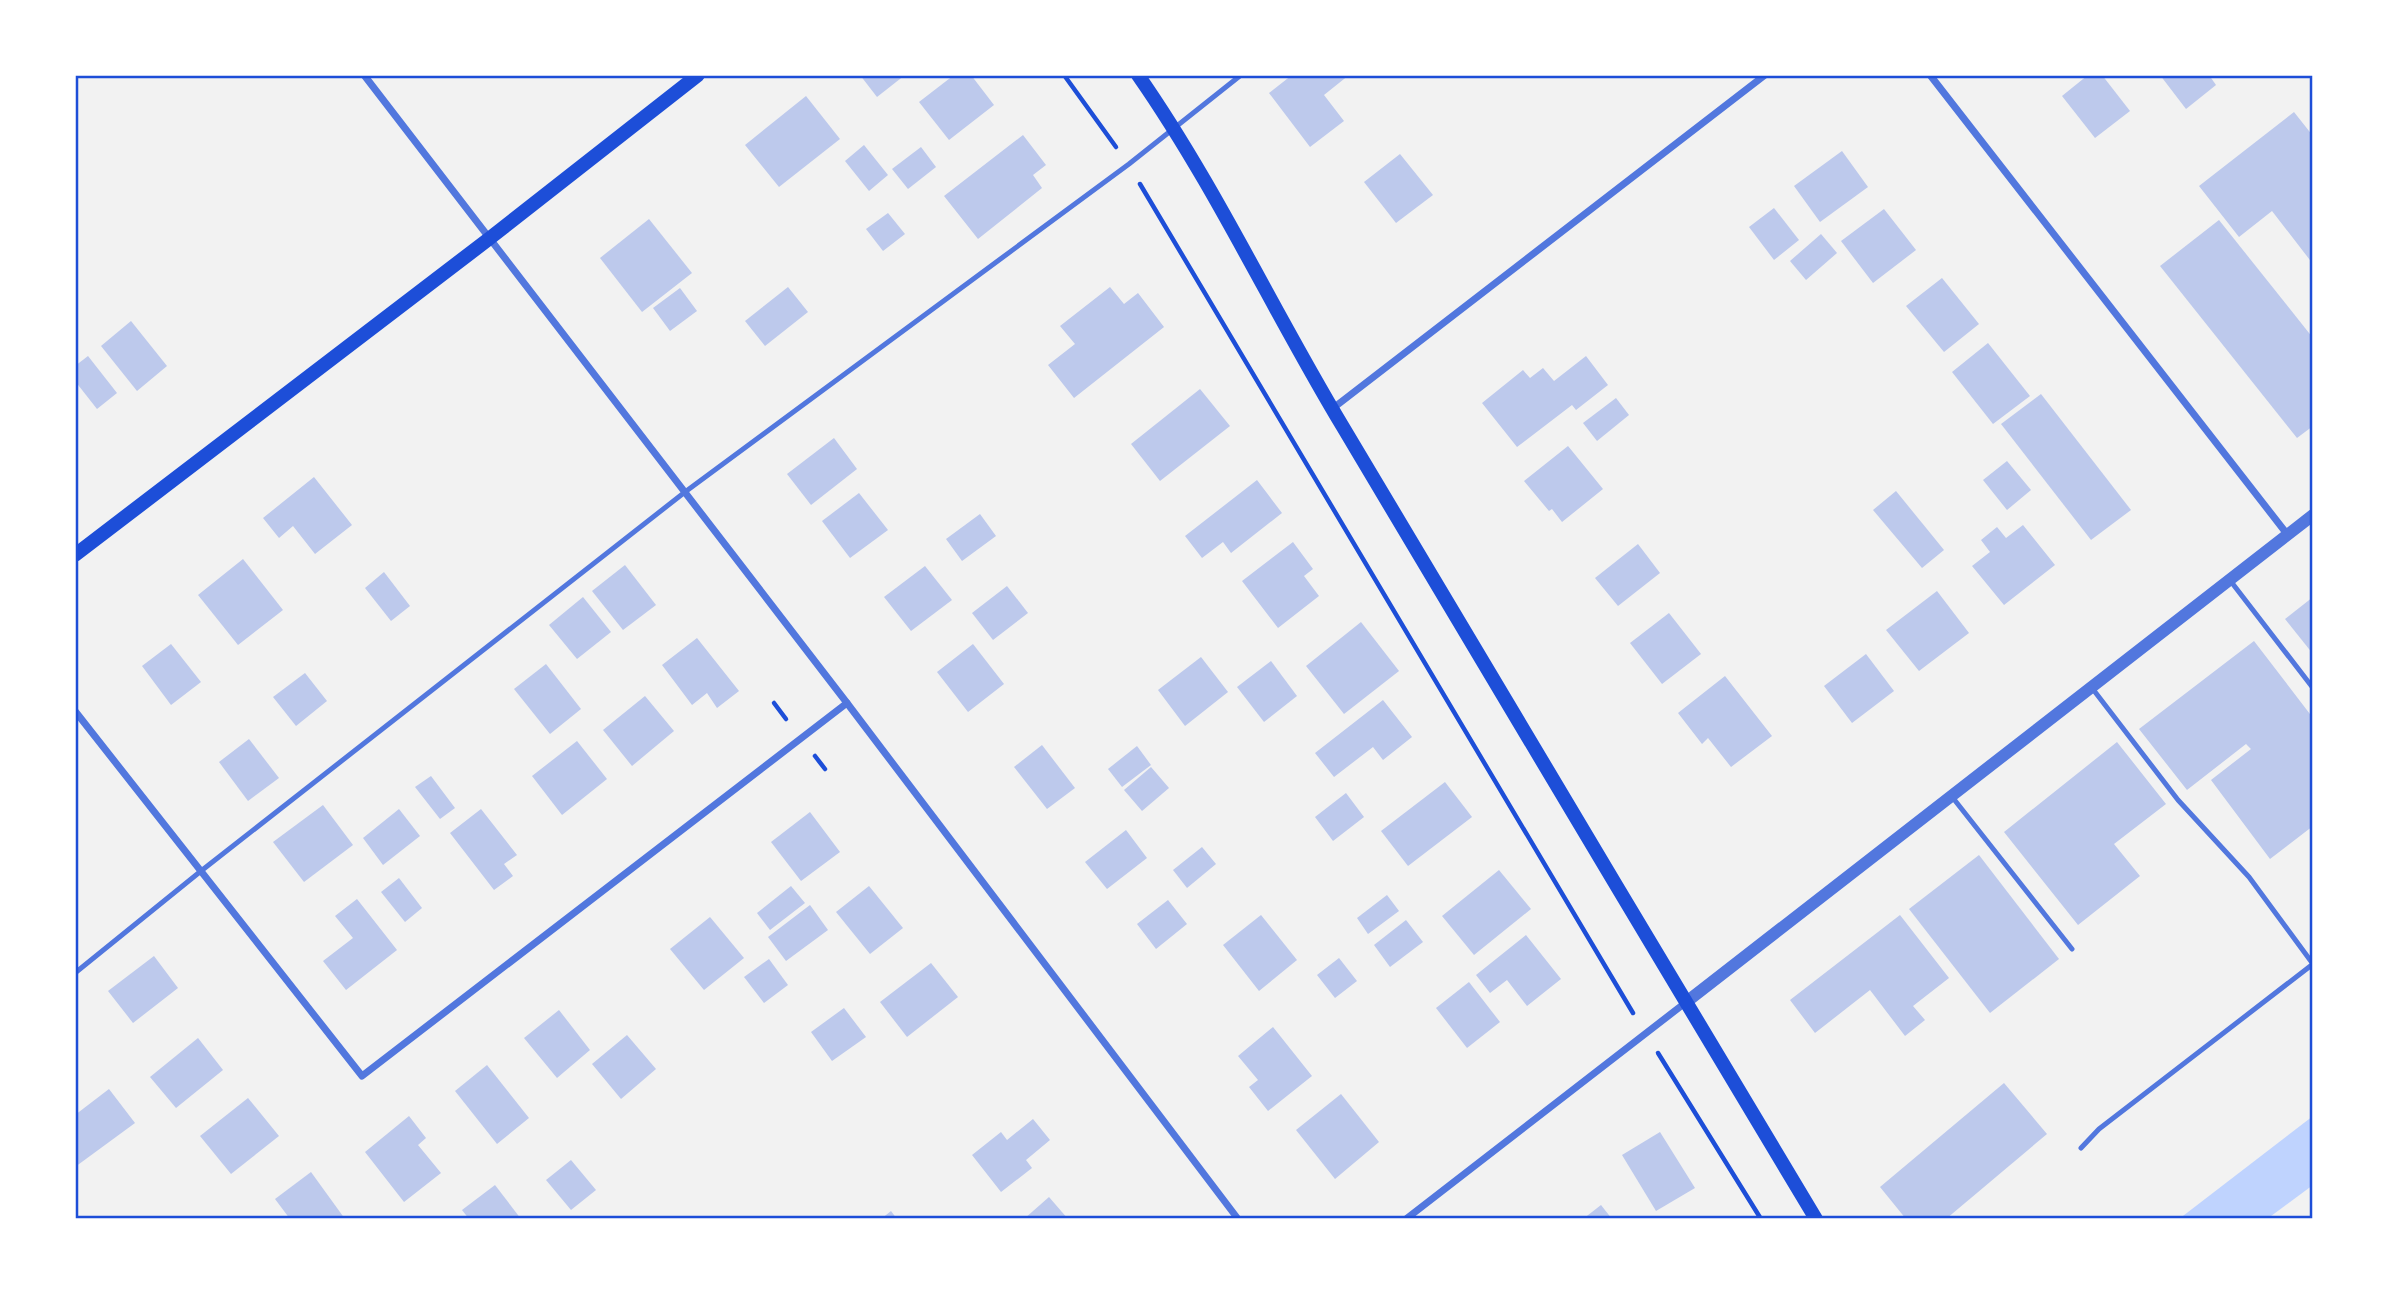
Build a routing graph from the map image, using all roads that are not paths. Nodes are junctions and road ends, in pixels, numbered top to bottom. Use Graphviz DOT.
graph roads {
  1 [pos="364,75"];
  2 [pos="698,75"];
  3 [pos="1138,75"];
  4 [pos="1241,75"];
  5 [pos="1765,75"];
  6 [pos="1930,75"];
  7 [pos="1175,128"];
  8 [pos="490,238"];
  9 [pos="1332,410"];
  10 [pos="685,492"];
  11 [pos="2313,515"];
  12 [pos="2287,534"];
  13 [pos="75,555"];
  14 [pos="2229,579"];
  15 [pos="2091,687"];
  16 [pos="2313,688"];
  17 [pos="847,703"];
  18 [pos="75,711"];
  19 [pos="1951,796"];
  20 [pos="201,871"];
  21 [pos="2072,949"];
  22 [pos="2313,964"];
  23 [pos="75,973"];
  24 [pos="1685,1003"];
  25 [pos="2081,1148"];
  26 [pos="1238,1219"];
  27 [pos="1406,1219"];
  28 [pos="1816,1219"];
  1 -- 8 [label="street"];
  2 -- 8 [label="main road"];
  3 -- 7 [label="main road"];
  4 -- 7 [label="lane"];
  5 -- 9 [label="street"];
  6 -- 12 [label="street"];
  7 -- 9 [label="main road"];
  7 -- 10 [label="lane"];
  8 -- 10 [label="street"];
  8 -- 13 [label="main road"];
  9 -- 24 [label="main road"];
  10 -- 17 [label="street"];
  10 -- 20 [label="lane"];
  11 -- 12 [label="street"];
  12 -- 14 [label="street"];
  14 -- 15 [label="street"];
  14 -- 16 [label="lane"];
  15 -- 19 [label="street"];
  15 -- 22 [label="lane"];
  17 -- 20 [label="street"];
  17 -- 26 [label="street"];
  18 -- 20 [label="street"];
  19 -- 21 [label="lane"];
  19 -- 24 [label="street"];
  20 -- 23 [label="lane"];
  22 -- 25 [label="lane"];
  24 -- 27 [label="street"];
  24 -- 28 [label="main road"];
}
